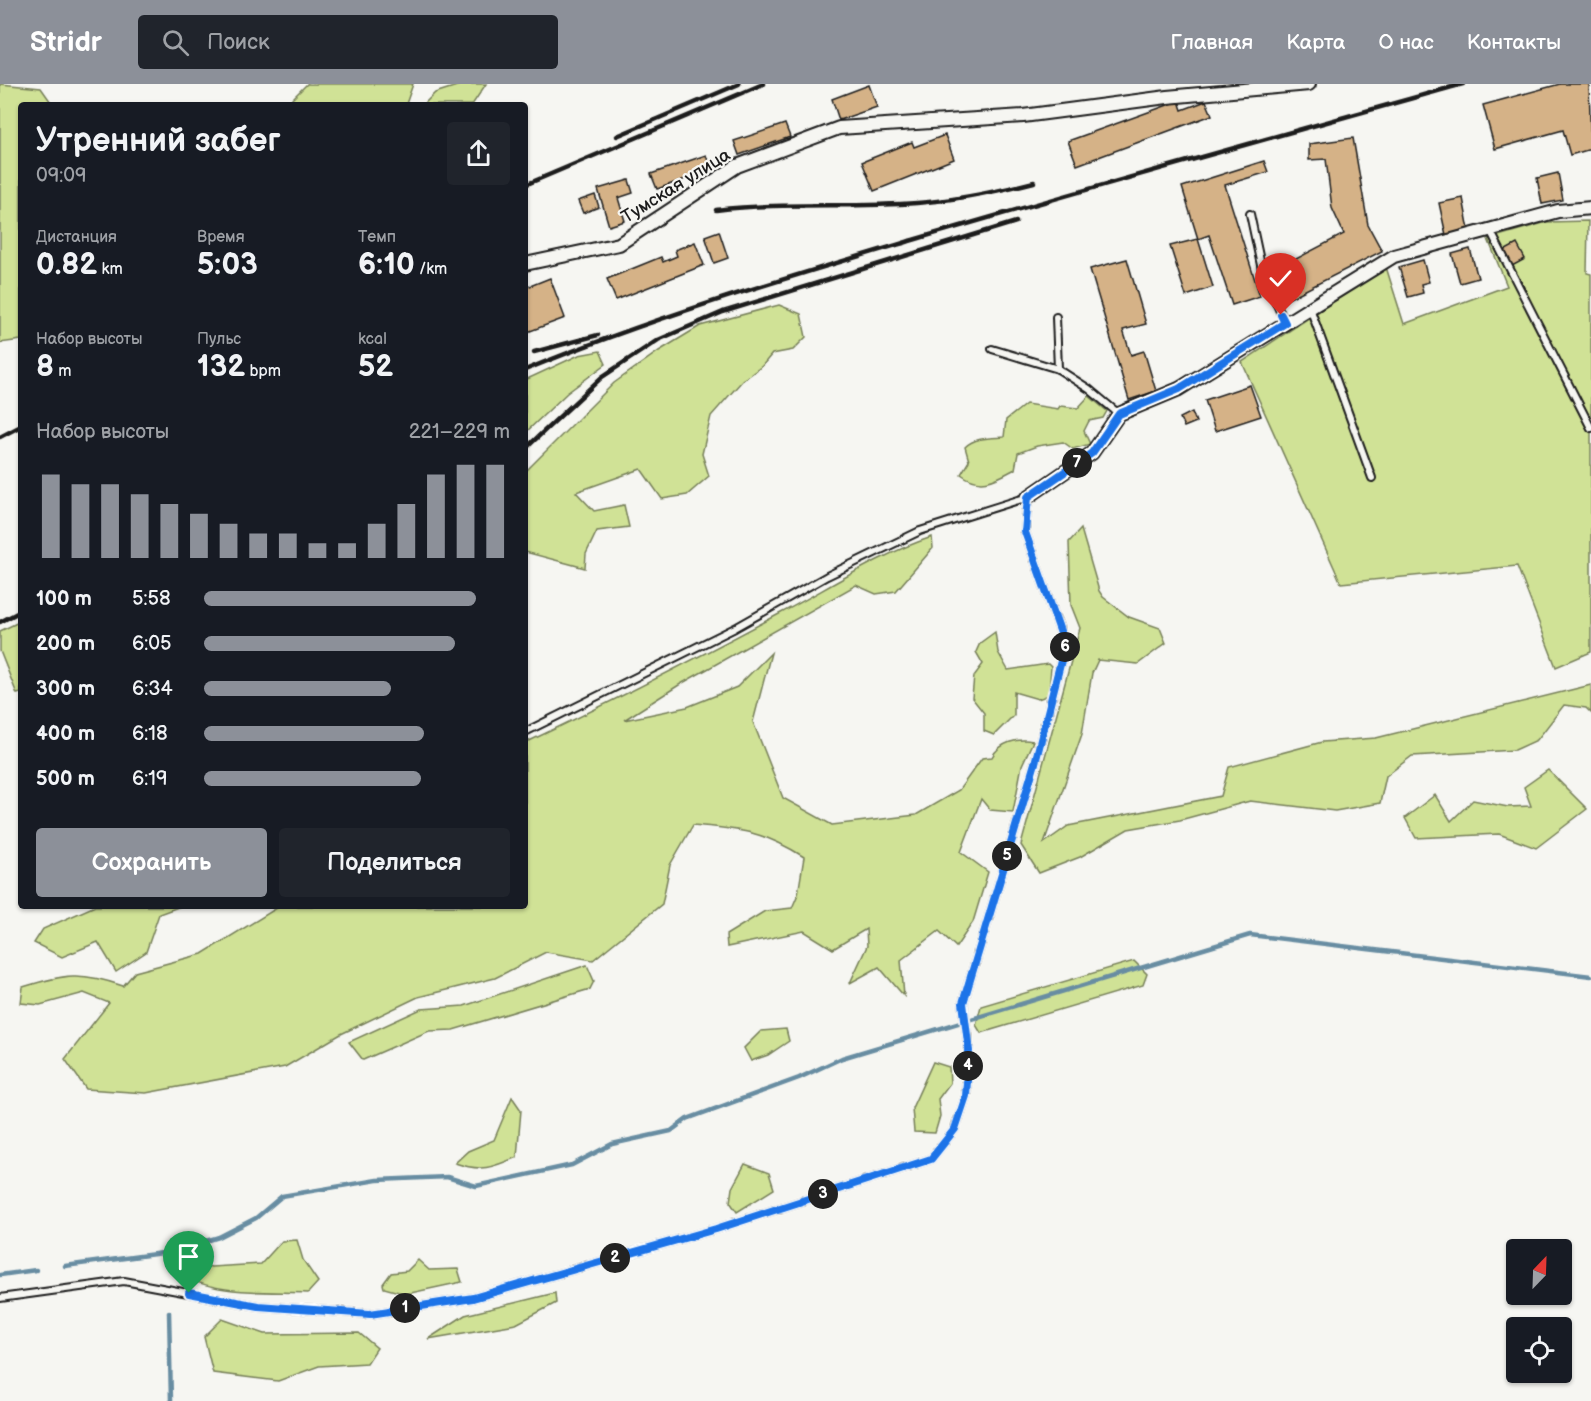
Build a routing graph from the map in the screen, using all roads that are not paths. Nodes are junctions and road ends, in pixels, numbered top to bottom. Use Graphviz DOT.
graph roads {
  1 [pos="1310,84"];
  2 [pos="1591,208"];
  3 [pos="1250,214"];
  4 [pos="1490,230"];
  5 [pos="528,263"];
  6 [pos="1310,308"];
  7 [pos="1056,317"];
  8 [pos="1285,323"];
  9 [pos="992,348"];
  10 [pos="1058,369"];
  11 [pos="1119,414"];
  12 [pos="1591,428"];
  13 [pos="1372,478"];
  14 [pos="1028,497"];
  15 [pos="528,731"];
  16 [pos="0,1298"];
  1 -- 5 [label="street, Тумская улица"];
  2 -- 4 [label="street"];
  3 -- 8 [label="lane"];
  4 -- 6 [label="street"];
  4 -- 12 [label="lane"];
  6 -- 8 [label="street"];
  6 -- 13 [label="lane"];
  7 -- 10 [label="lane"];
  8 -- 11 [label="street"];
  9 -- 10 [label="lane"];
  10 -- 11 [label="lane"];
  11 -- 14 [label="street"];
  14 -- 15 [label="lane"];
  14 -- 16 [label="lane"];
}
